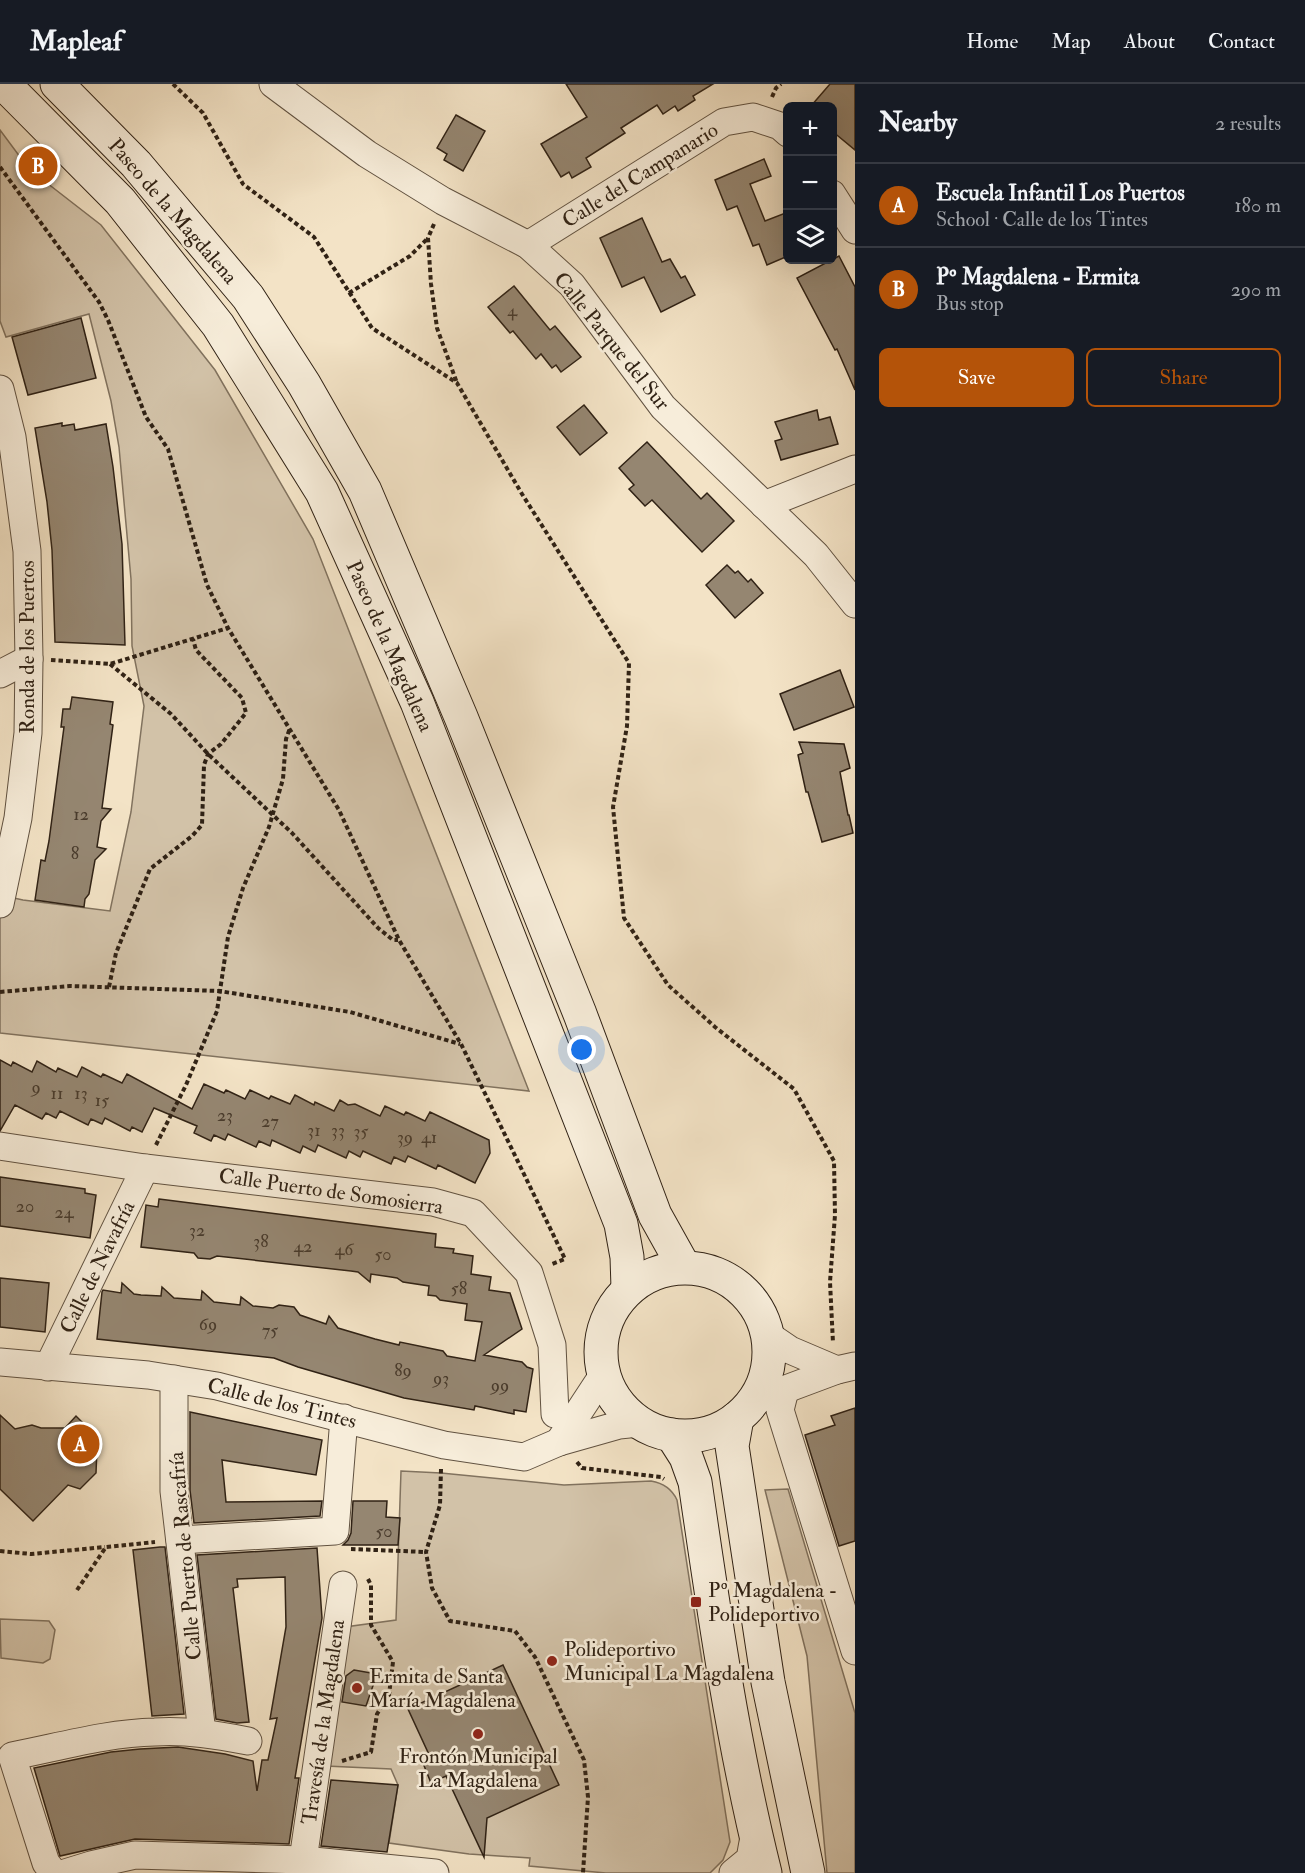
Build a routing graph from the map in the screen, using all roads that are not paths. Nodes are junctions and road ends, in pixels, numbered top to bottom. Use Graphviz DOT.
graph roads {
  1 [pos="4,84"];
  2 [pos="57,84"];
  3 [pos="273,84"];
  4 [pos="783,129"];
  5 [pos="837,202"];
  6 [pos="855,230"];
  7 [pos="528,245"];
  8 [pos="0,389"];
  9 [pos="6,439"];
  10 [pos="855,469"];
  11 [pos="764,505"];
  12 [pos="855,604"];
  13 [pos="29,659"];
  14 [pos="0,674"];
  15 [pos="0,904"];
  16 [pos="0,1146"];
  17 [pos="145,1168"];
  18 [pos="684,1267"];
  19 [pos="628,1288"];
  20 [pos="768,1335"];
  21 [pos="0,1362"];
  22 [pos="48,1367"];
  23 [pos="846,1368"];
  24 [pos="603,1375"];
  25 [pos="174,1379"];
  26 [pos="785,1390"];
  27 [pos="746,1409"];
  28 [pos="555,1414"];
  29 [pos="344,1418"];
  30 [pos="639,1423"];
  31 [pos="672,1435"];
  32 [pos="559,1442"];
  33 [pos="180,1540"];
  34 [pos="355,1581"];
  35 [pos="855,1650"];
  36 [pos="202,1733"];
  37 [pos="248,1741"];
  38 [pos="303,1860"];
  39 [pos="750,1862"];
  40 [pos="54,1873"];
  41 [pos="65,1873"];
  42 [pos="435,1873"];
  43 [pos="808,1873"];
  1 -- 19 [label="main road, Paseo de la Magdalena"];
  2 -- 18 [label="main road, Paseo de la Magdalena"];
  3 -- 7 [label="street, Calle Parque del Sur"];
  4 -- 7 [label="street, Calle del Campanario"];
  5 -- 6 [label="street"];
  7 -- 11 [label="street, Calle Parque del Sur"];
  8 -- 9 [label="street, Ronda de los Puertos"];
  9 -- 13 [label="street, Ronda de los Puertos"];
  10 -- 11 [label="street"];
  11 -- 12 [label="street, Calle Parque del Sur"];
  13 -- 14 [label="street"];
  13 -- 15 [label="street, Ronda de los Puertos"];
  16 -- 17 [label="street, Calle Puerto de Somosierra"];
  17 -- 22 [label="street, Calle de Navafría"];
  17 -- 28 [label="street, Calle Puerto de Somosierra"];
  18 -- 19 [label="main road"];
  18 -- 20 [label="main road"];
  19 -- 24 [label="main road"];
  20 -- 23 [label="street"];
  20 -- 27 [label="main road"];
  21 -- 22 [label="street, Calle de los Tintes"];
  22 -- 25 [label="street, Calle de los Tintes"];
  23 -- 26 [label="street"];
  24 -- 30 [label="main road"];
  24 -- 32 [label="street"];
  25 -- 29 [label="street, Calle de los Tintes"];
  25 -- 33 [label="street, Calle Puerto de Rascafría"];
  26 -- 27 [label="street"];
  26 -- 35 [label="street"];
  27 -- 31 [label="main road"];
  27 -- 43 [label="main road"];
  29 -- 32 [label="street, Calle de los Tintes"];
  29 -- 33 [label="street"];
  30 -- 31 [label="main road"];
  30 -- 32 [label="street, Calle de los Tintes"];
  31 -- 39 [label="main road"];
  33 -- 36 [label="street, Calle Puerto de Rascafría"];
  34 -- 38 [label="street, Travesía de la Magdalena"];
  36 -- 37 [label="street"];
  36 -- 40 [label="street"];
  38 -- 41 [label="street"];
  38 -- 42 [label="street"];
}
